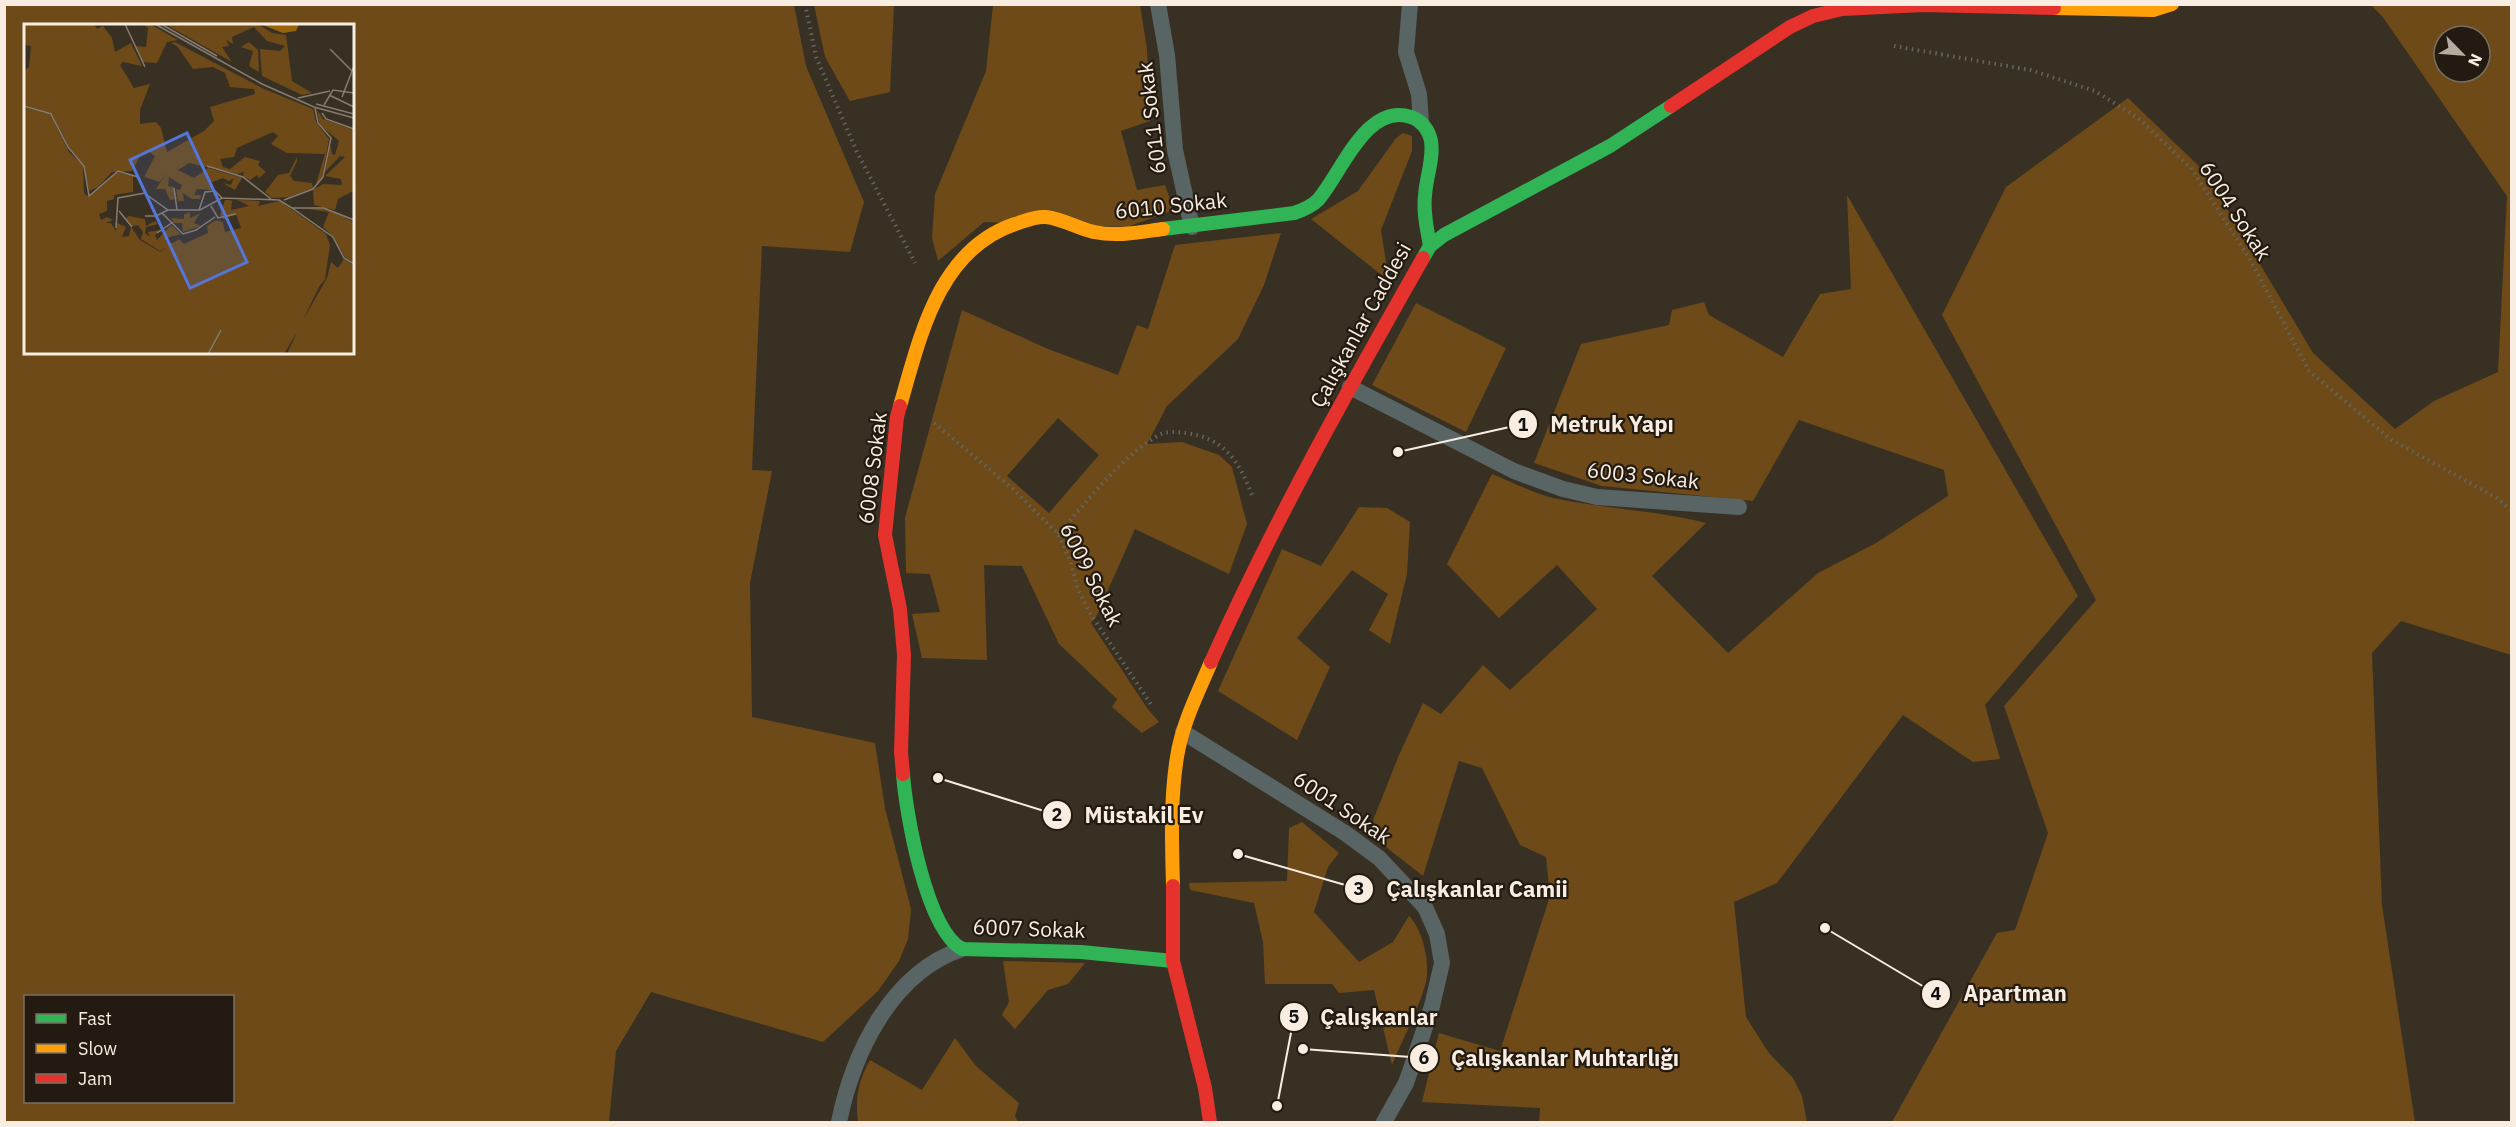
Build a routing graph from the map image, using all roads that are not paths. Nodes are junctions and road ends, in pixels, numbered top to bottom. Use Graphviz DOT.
graph roads {
  1 [pos="1158,4"];
  2 [pos="1410,4"];
  3 [pos="2172,4"];
  4 [pos="1844,7"];
  5 [pos="1421,122"];
  6 [pos="1192,227"];
  7 [pos="1430,246"];
  8 [pos="926,320"];
  9 [pos="1350,387"];
  10 [pos="1739,507"];
  11 [pos="1183,732"];
  12 [pos="962,949"];
  13 [pos="1173,961"];
  14 [pos="839,1122"];
  15 [pos="1210,1122"];
  16 [pos="1384,1122"];
  1 -- 6 [label="lane, 6011 Sokak"];
  2 -- 5 [label="lane"];
  3 -- 4 [label="street, Çalışkanlar Caddesi"];
  4 -- 7 [label="street, Çalışkanlar Caddesi"];
  5 -- 6 [label="street, 6010 Sokak"];
  5 -- 7 [label="street"];
  6 -- 8 [label="street, 6010 Sokak"];
  7 -- 9 [label="street, Çalışkanlar Caddesi"];
  8 -- 12 [label="street, 6008 Sokak"];
  9 -- 10 [label="lane, 6003 Sokak"];
  9 -- 11 [label="street, Çalışkanlar Caddesi"];
  11 -- 13 [label="street, Çalışkanlar Caddesi"];
  11 -- 16 [label="lane, 6001 Sokak"];
  12 -- 13 [label="street, 6007 Sokak"];
  12 -- 14 [label="lane, 6007 Sokak"];
  13 -- 15 [label="street, Çalışkanlar Caddesi"];
}
